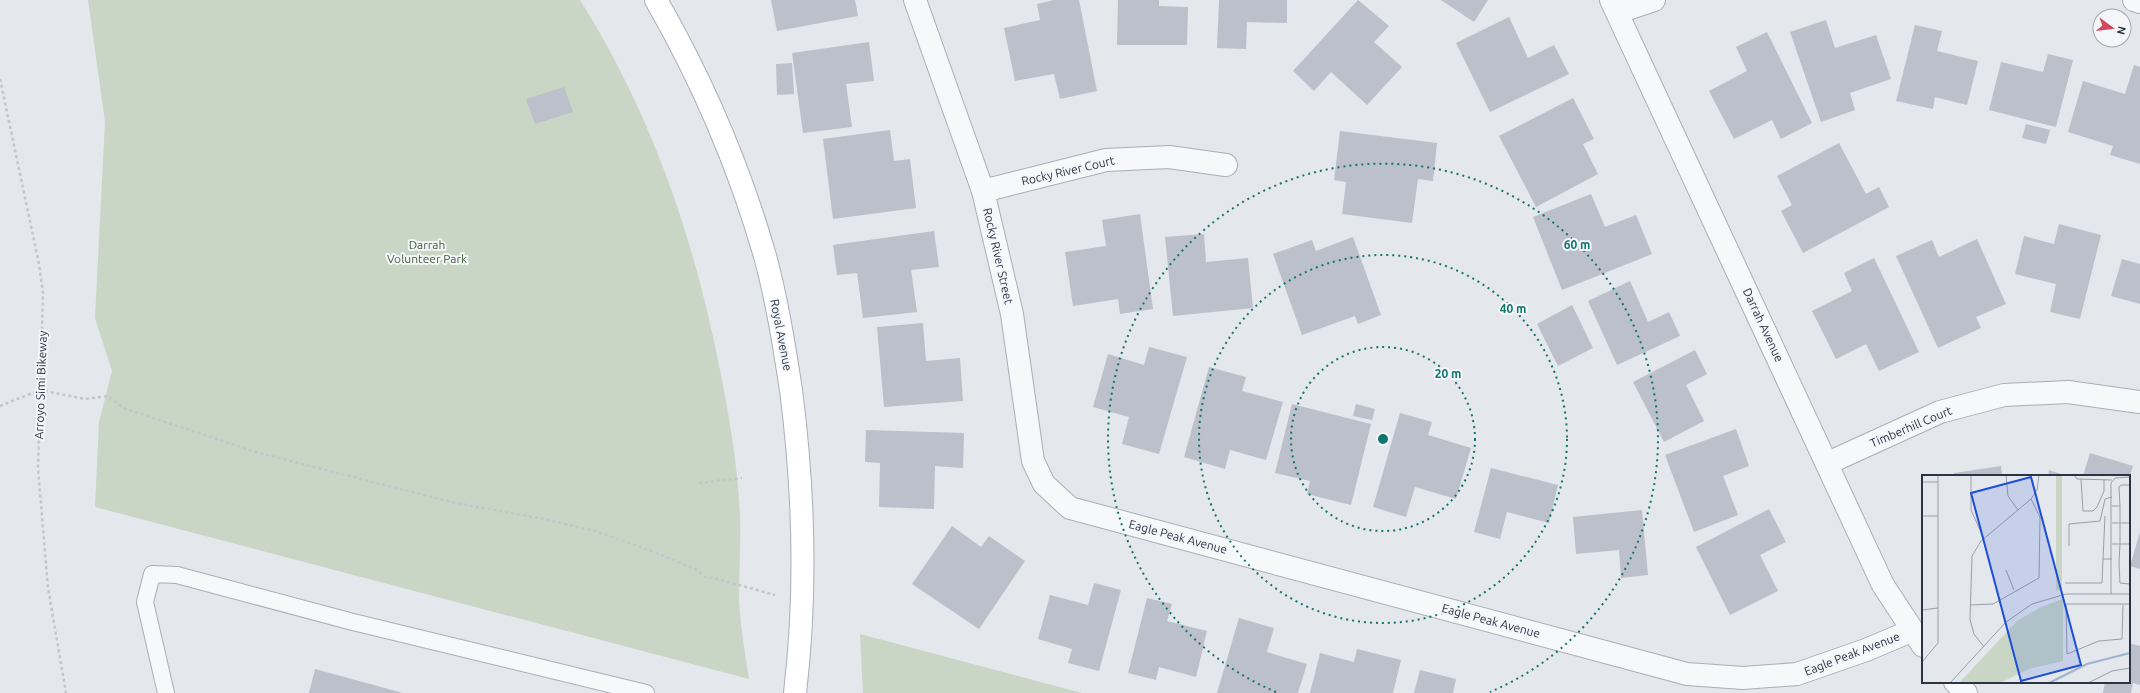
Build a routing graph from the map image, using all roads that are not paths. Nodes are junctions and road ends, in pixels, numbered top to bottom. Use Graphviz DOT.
graph roads {
  1 [pos="656,0"];
  2 [pos="915,0"];
  3 [pos="1654,0"];
  4 [pos="2134,0"];
  5 [pos="2140,2"];
  6 [pos="1614,6"];
  7 [pos="1226,165"];
  8 [pos="983,192"];
  9 [pos="2140,402"];
  10 [pos="1828,463"];
  11 [pos="1070,508"];
  12 [pos="1917,639"];
  13 [pos="1956,683"];
  14 [pos="166,693"];
  15 [pos="646,693"];
  16 [pos="795,693"];
  17 [pos="1966,693"];
  1 -- 16 [label="main road, Royal Avenue"];
  2 -- 8 [label="street, Rocky River Street"];
  3 -- 6 [label="street"];
  4 -- 5 [label="street"];
  6 -- 10 [label="street, Darrah Avenue"];
  7 -- 8 [label="street, Rocky River Court"];
  8 -- 11 [label="street, Rocky River Street"];
  9 -- 10 [label="street, Timberhill Court"];
  10 -- 12 [label="street, Darrah Avenue"];
  11 -- 12 [label="street, Eagle Peak Avenue"];
  13 -- 17 [label="street"];
  14 -- 15 [label="lane"];
}
